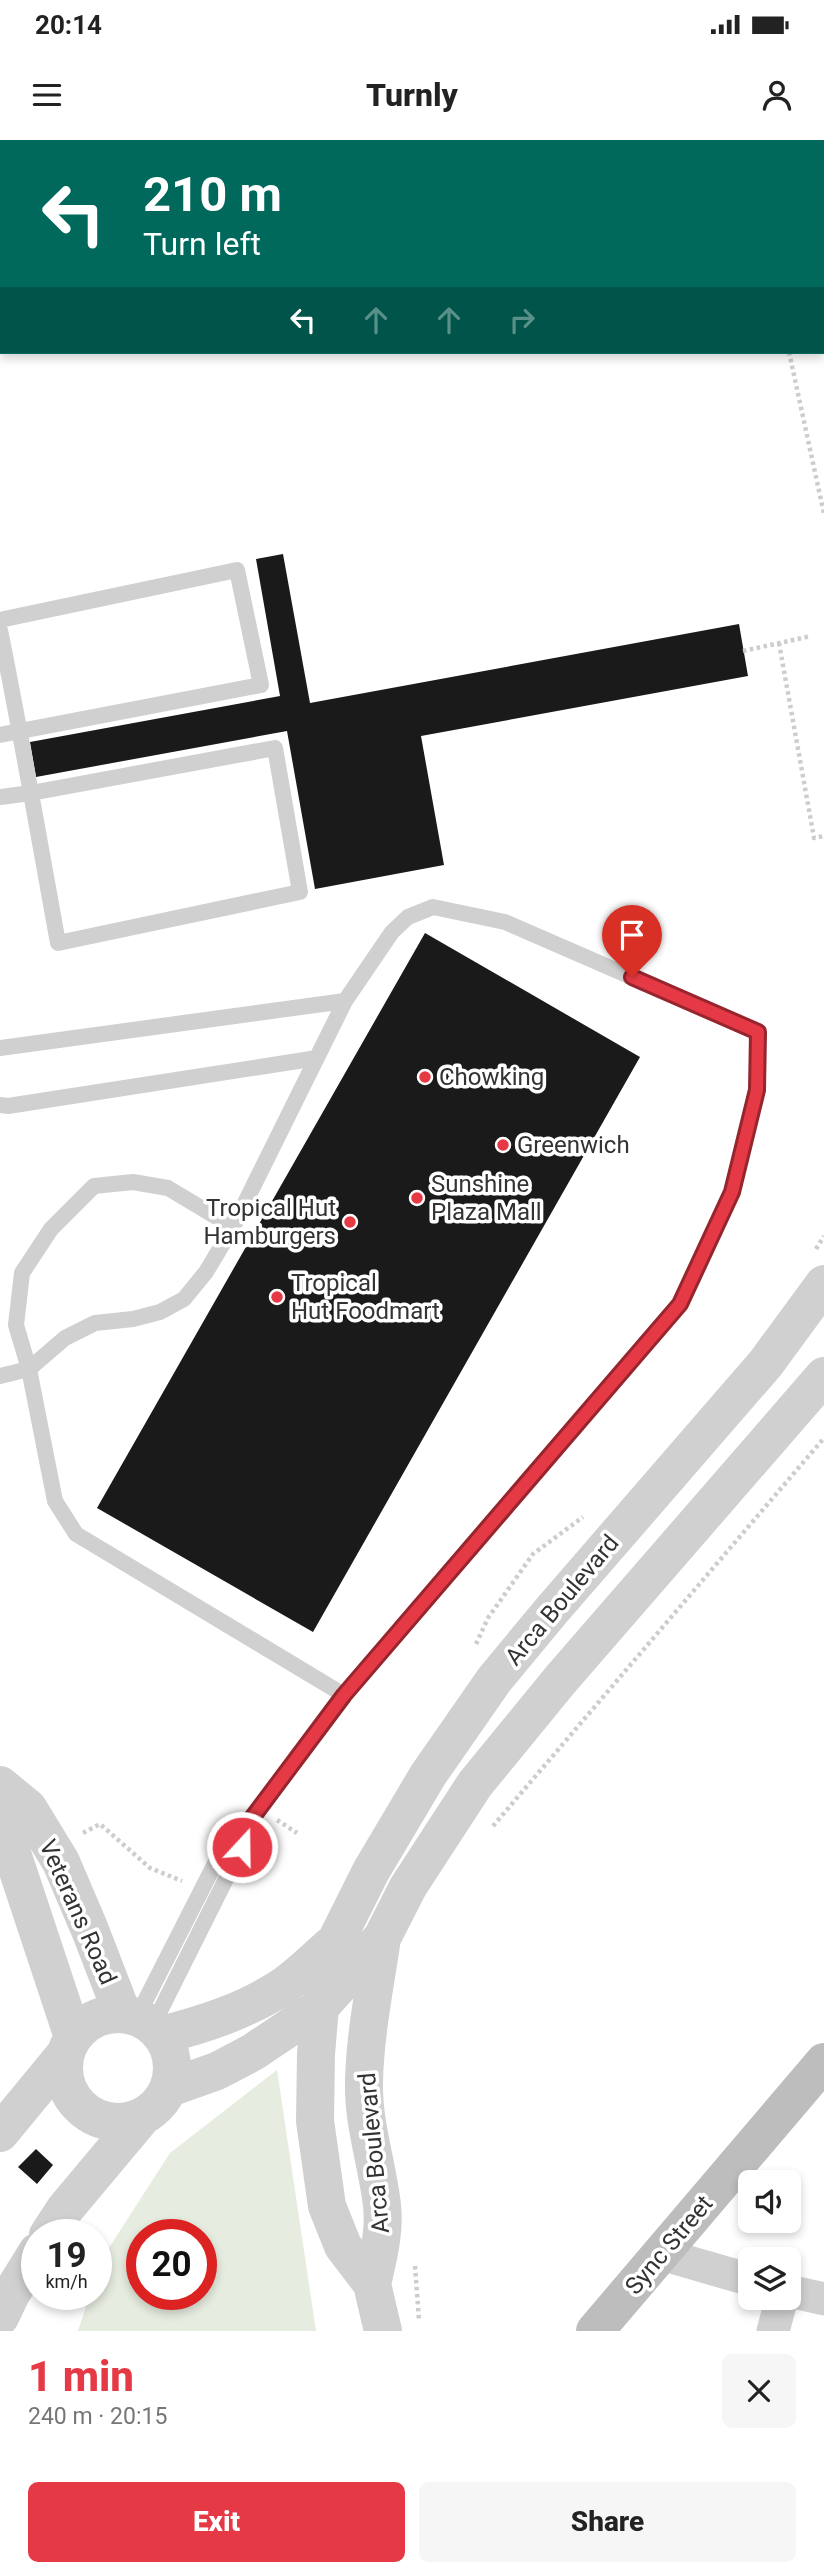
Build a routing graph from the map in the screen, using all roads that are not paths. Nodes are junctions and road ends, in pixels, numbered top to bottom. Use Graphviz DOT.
graph roads {
  1 [pos="0,620"];
  2 [pos="0,630"];
  3 [pos="21,732"];
  4 [pos="0,735"];
  5 [pos="31,793"];
  6 [pos="0,797"];
  7 [pos="345,1001"];
  8 [pos="0,1048"];
  9 [pos="317,1058"];
  10 [pos="0,1105"];
  11 [pos="233,1227"];
  12 [pos="824,1284"];
  13 [pos="29,1369"];
  14 [pos="0,1376"];
  15 [pos="824,1376"];
  16 [pos="344,1695"];
  17 [pos="0,1785"];
  18 [pos="0,1816"];
  19 [pos="249,1822"];
  20 [pos="382,1938"];
  21 [pos="336,1941"];
  22 [pos="320,2007"];
  23 [pos="144,2023"];
  24 [pos="69,2045"];
  25 [pos="824,2062"];
  26 [pos="169,2088"];
  27 [pos="142,2117"];
  28 [pos="0,2133"];
  29 [pos="58,2219"];
  30 [pos="661,2255"];
  31 [pos="738,2276"];
  32 [pos="21,2278"];
  33 [pos="372,2284"];
  34 [pos="801,2294"];
  35 [pos="824,2299"];
  36 [pos="779,2310"];
  37 [pos="0,2317"];
  38 [pos="383,2331"];
  39 [pos="595,2331"];
  40 [pos="773,2331"];
  1 -- 3 [label="lane"];
  2 -- 3 [label="lane"];
  3 -- 4 [label="lane"];
  3 -- 5 [label="lane"];
  5 -- 5 [label="lane"];
  5 -- 6 [label="lane"];
  7 -- 8 [label="lane"];
  7 -- 9 [label="lane"];
  7 -- 16 [label="lane"];
  9 -- 10 [label="lane"];
  9 -- 11 [label="lane"];
  11 -- 13 [label="lane"];
  11 -- 13 [label="lane"];
  12 -- 21 [label="street, Arca Boulevard"];
  13 -- 14 [label="lane"];
  13 -- 16 [label="lane"];
  15 -- 20 [label="street, Arca Boulevard"];
  16 -- 19 [label="lane"];
  17 -- 23 [label="street, Veterans Road"];
  18 -- 24 [label="street, Veterans Road"];
  19 -- 23 [label="lane"];
  19 -- 23 [label="lane"];
  20 -- 22 [label="street, Arca Boulevard"];
  20 -- 33 [label="street, Arca Boulevard"];
  21 -- 22 [label="street, Arca Boulevard"];
  21 -- 23 [label="street, Arca Boulevard"];
  22 -- 26 [label="street, Arca Boulevard"];
  22 -- 33 [label="street, Arca Boulevard"];
  23 -- 24 [label="street"];
  23 -- 26 [label="street"];
  24 -- 27 [label="street"];
  24 -- 28 [label="street"];
  25 -- 30 [label="main road, Sync Street"];
  26 -- 27 [label="street"];
  27 -- 29 [label="street"];
  30 -- 31 [label="street"];
  30 -- 39 [label="main road, Sync Street"];
  32 -- 37 [label="street"];
  33 -- 38 [label="street, Arca Boulevard"];
  34 -- 35 [label="street"];
  36 -- 40 [label="street"];
}
